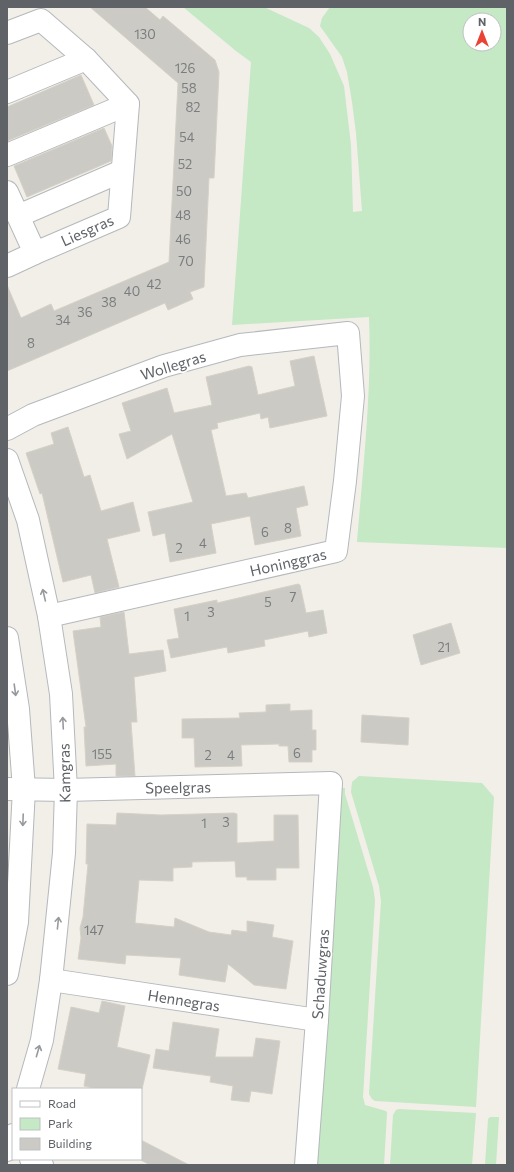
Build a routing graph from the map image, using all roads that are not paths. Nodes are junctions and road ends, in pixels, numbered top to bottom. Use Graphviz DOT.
graph roads {
  1 [pos="7,33"];
  2 [pos="86,59"];
  3 [pos="7,92"];
  4 [pos="128,104"];
  5 [pos="7,155"];
  6 [pos="122,171"];
  7 [pos="7,192"];
  8 [pos="18,216"];
  9 [pos="35,253"];
  10 [pos="7,266"];
  11 [pos="348,334"];
  12 [pos="7,429"];
  13 [pos="7,460"];
  14 [pos="49,616"];
  15 [pos="7,638"];
  16 [pos="331,783"];
  17 [pos="15,789"];
  18 [pos="66,790"];
  19 [pos="7,974"];
  20 [pos="51,980"];
  21 [pos="317,1020"];
  22 [pos="28,1088"];
  23 [pos="33,1160"];
  24 [pos="42,1165"];
  25 [pos="306,1165"];
  1 -- 2 [label="street"];
  2 -- 3 [label="street"];
  2 -- 4 [label="street"];
  4 -- 5 [label="street"];
  4 -- 6 [label="street, Liesgras"];
  6 -- 8 [label="street"];
  6 -- 9 [label="street, Liesgras"];
  7 -- 8 [label="street"];
  8 -- 9 [label="street"];
  9 -- 10 [label="street, Liesgras"];
  11 -- 12 [label="street, Wollegras"];
  11 -- 14 [label="street, Honinggras"];
  14 -- 13 [label="street, Kamgras, one-way"];
  18 -- 14 [label="street, Kamgras, one-way"];
  15 -- 17 [label="street, one-way"];
  16 -- 18 [label="street, Speelgras"];
  16 -- 21 [label="street, Schaduwgras"];
  17 -- 18 [label="street, Speelgras"];
  17 -- 19 [label="street, one-way"];
  20 -- 18 [label="street, Kamgras, one-way"];
  20 -- 21 [label="street, Hennegras"];
  22 -- 20 [label="street, Kamgras, one-way"];
  21 -- 25 [label="street, Schaduwgras"];
  23 -- 24 [label="street"];
}
